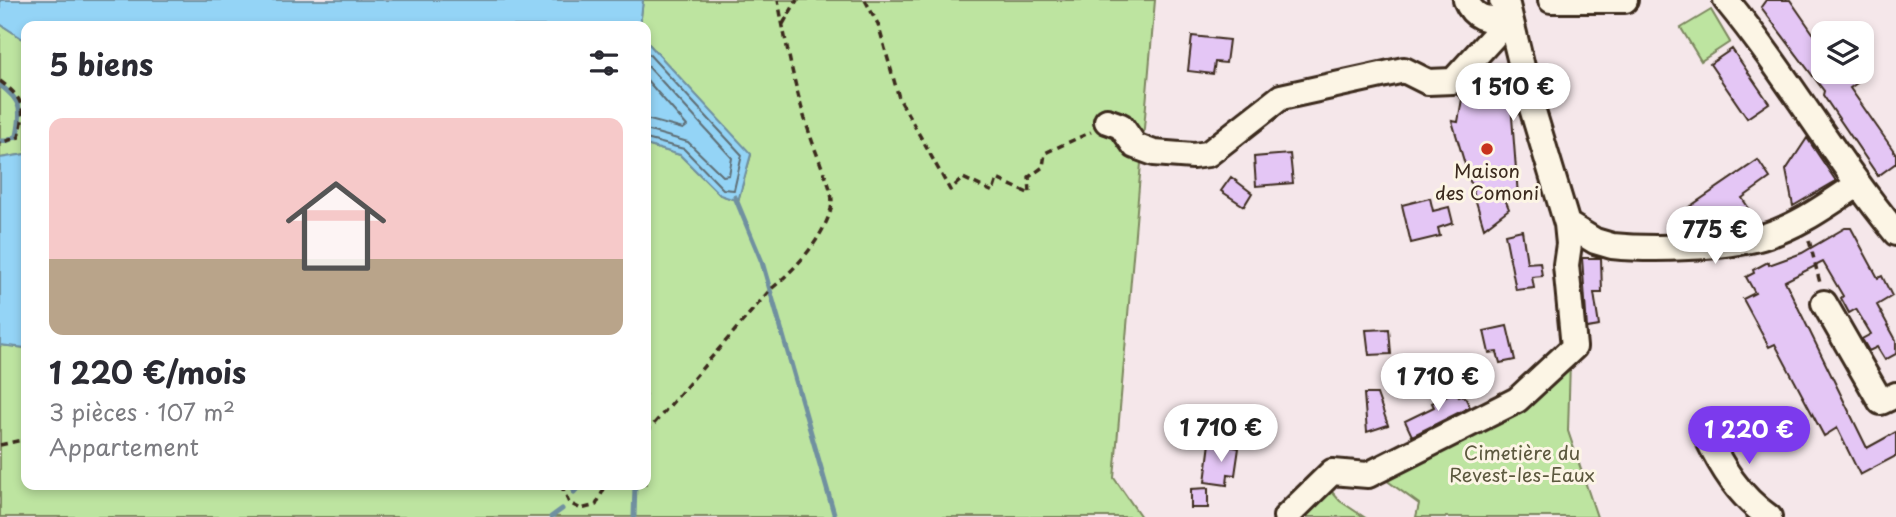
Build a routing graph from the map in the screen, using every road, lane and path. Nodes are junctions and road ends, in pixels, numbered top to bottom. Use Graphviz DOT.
graph roads {
  1 [pos="778,0"];
  2 [pos="797,0"];
  3 [pos="865,0"];
  4 [pos="1466,0"];
  5 [pos="1551,0"];
  6 [pos="1625,0"];
  7 [pos="1726,0"];
  8 [pos="1510,6"];
  9 [pos="782,24"];
  10 [pos="0,81"];
  11 [pos="21,105"];
  12 [pos="1107,121"];
  13 [pos="21,129"];
  14 [pos="0,143"];
  15 [pos="1857,185"];
  16 [pos="1802,220"];
  17 [pos="1567,225"];
  18 [pos="1896,233"];
  19 [pos="1824,303"];
  20 [pos="1896,395"];
  21 [pos="651,427"];
  22 [pos="1706,435"];
  23 [pos="21,440"];
  24 [pos="0,445"];
  25 [pos="563,490"];
  26 [pos="604,490"];
  27 [pos="1286,517"];
  28 [pos="1769,517"];
  1 -- 9 [label="path"];
  2 -- 9 [label="path"];
  3 -- 12 [label="path"];
  4 -- 8 [label="street"];
  5 -- 6 [label="street"];
  7 -- 15 [label="street"];
  8 -- 12 [label="street"];
  8 -- 17 [label="street"];
  9 -- 21 [label="path"];
  10 -- 11 [label="path"];
  13 -- 14 [label="path"];
  15 -- 16 [label="street"];
  15 -- 18 [label="street"];
  16 -- 17 [label="street"];
  16 -- 19 [label="path"];
  17 -- 27 [label="street"];
  19 -- 20 [label="street"];
  22 -- 28 [label="street"];
  23 -- 24 [label="path"];
  25 -- 26 [label="path"];
}
